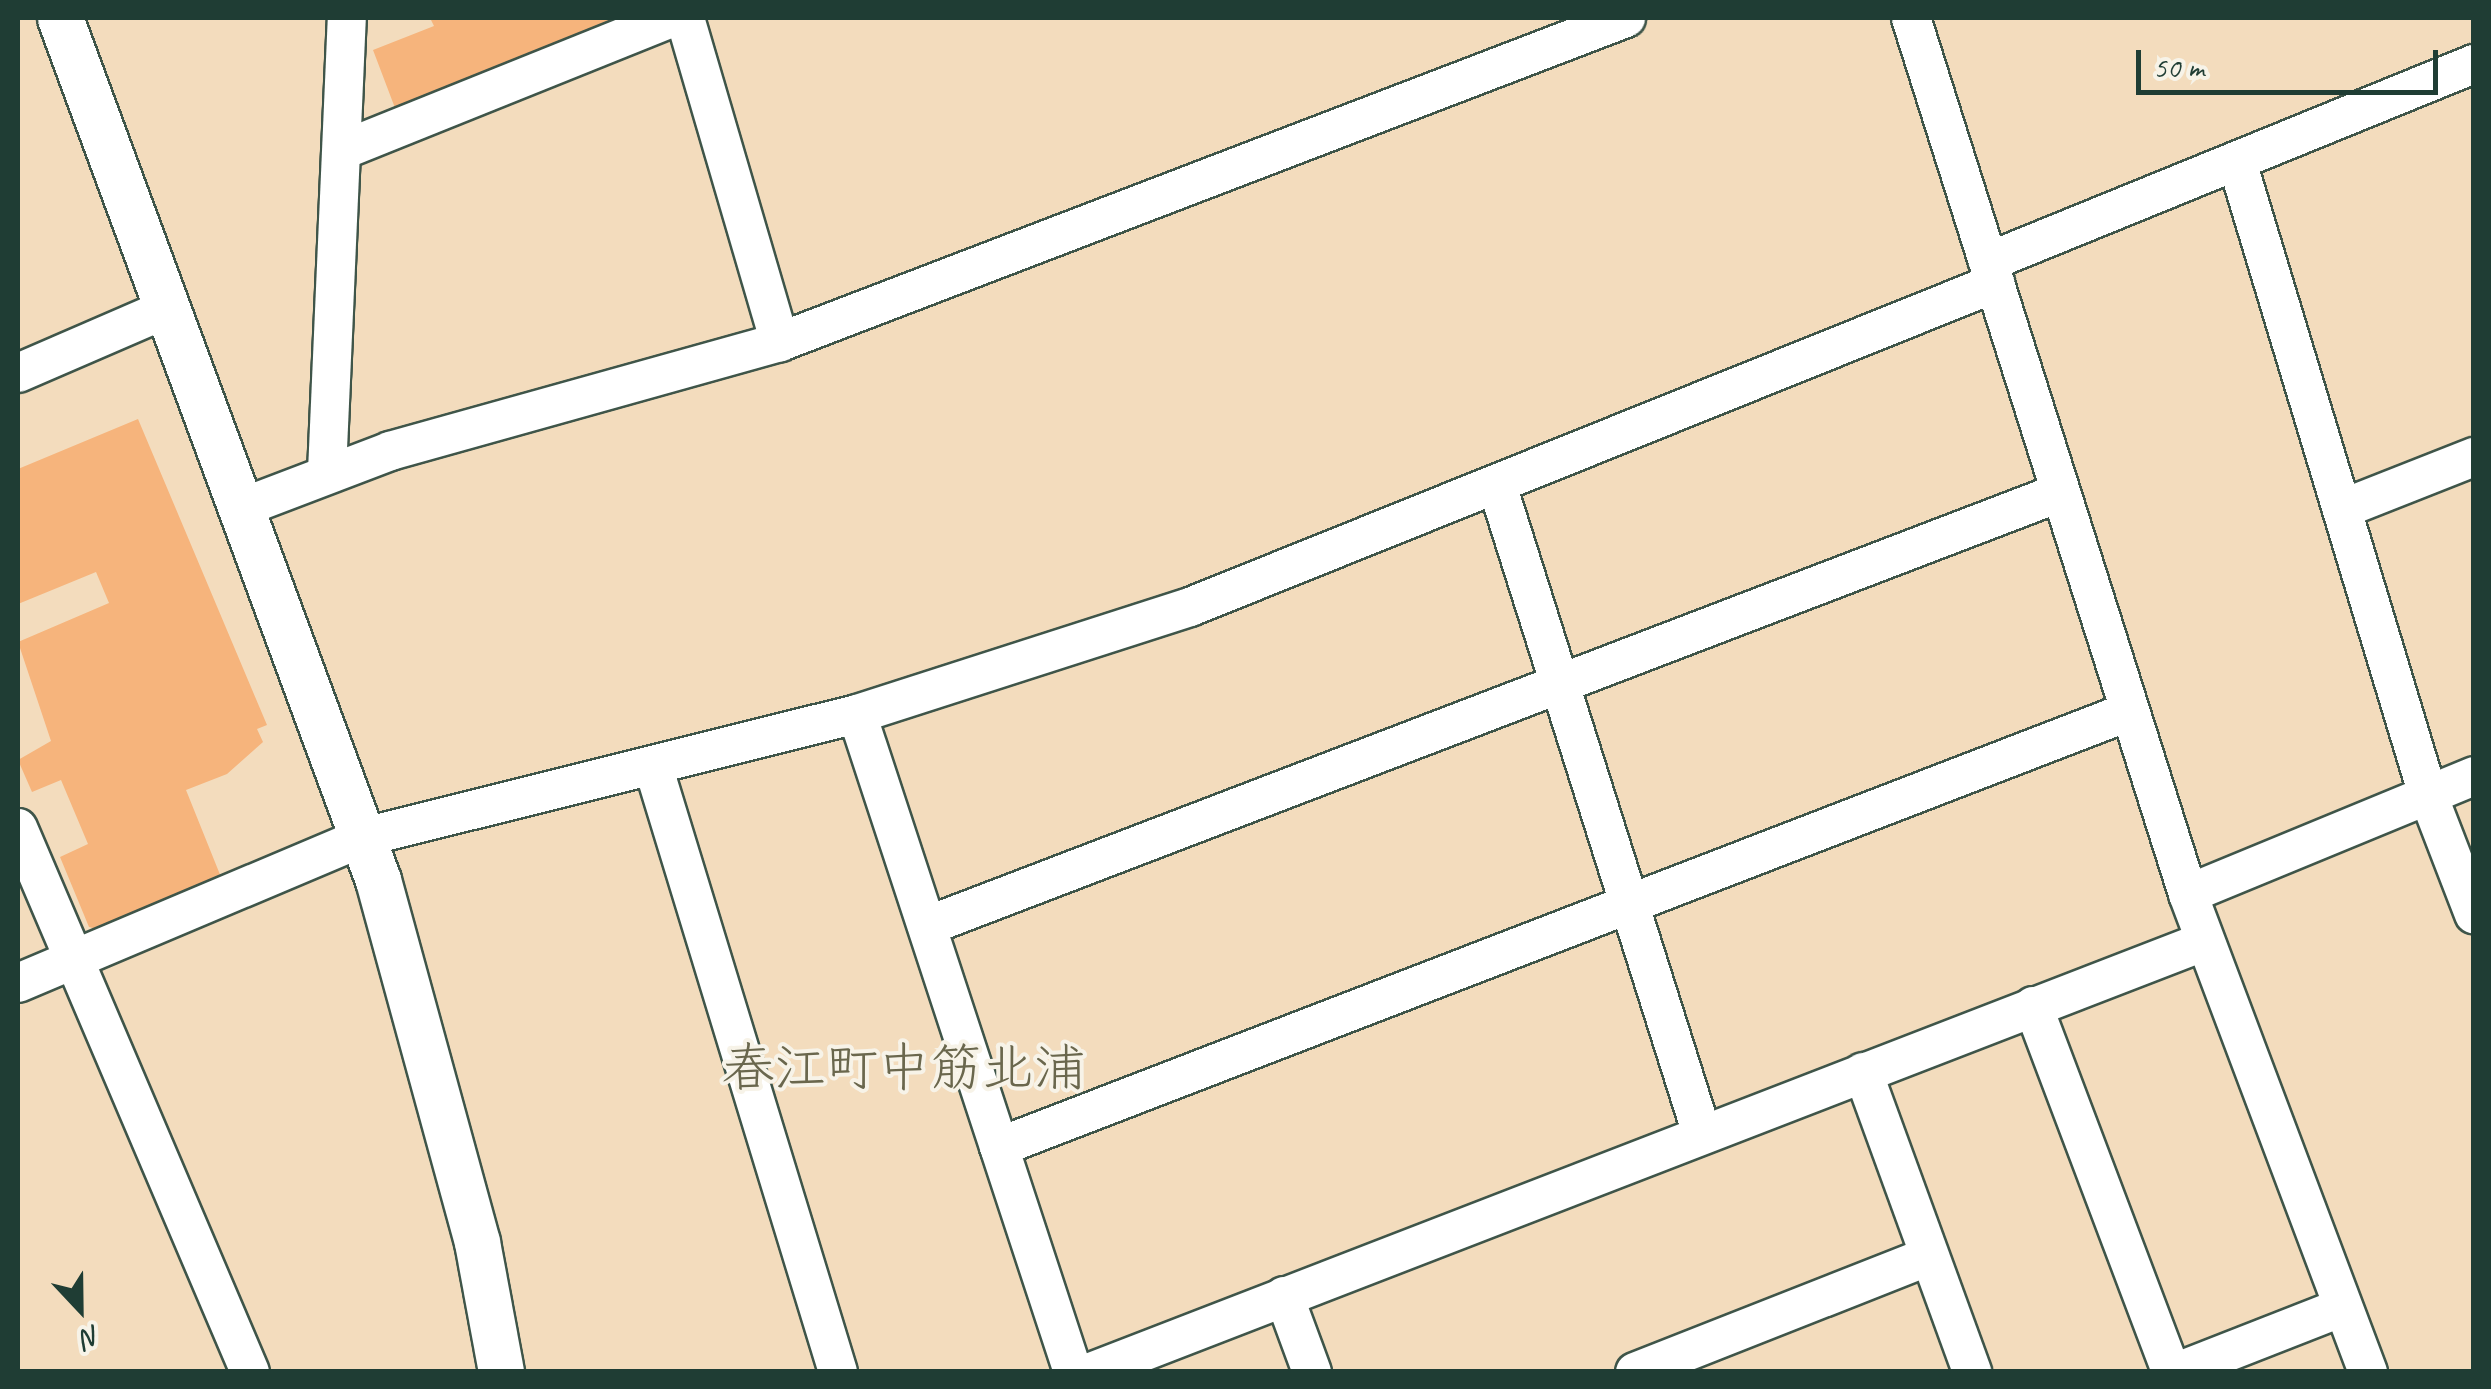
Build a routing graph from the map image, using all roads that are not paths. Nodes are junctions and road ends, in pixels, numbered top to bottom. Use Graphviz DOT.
graph roads {
  1 [pos="60,18"];
  2 [pos="348,18"];
  3 [pos="671,18"];
  4 [pos="685,18"];
  5 [pos="1626,18"];
  6 [pos="1912,18"];
  7 [pos="2474,64"];
  8 [pos="343,150"];
  9 [pos="2237,162"];
  10 [pos="1991,272"];
  11 [pos="168,308"];
  12 [pos="780,342"];
  13 [pos="18,373"];
  14 [pos="2474,457"];
  15 [pos="327,472"];
  16 [pos="1497,485"];
  17 [pos="2061,492"];
  18 [pos="241,508"];
  19 [pos="2342,508"];
  20 [pos="1559,682"];
  21 [pos="2130,711"];
  22 [pos="856,714"];
  23 [pos="654,769"];
  24 [pos="2474,776"];
  25 [pos="2428,794"];
  26 [pos="18,828"];
  27 [pos="364,837"];
  28 [pos="2188,894"];
  29 [pos="1629,902"];
  30 [pos="2474,914"];
  31 [pos="926,926"];
  32 [pos="2205,940"];
  33 [pos="74,960"];
  34 [pos="18,983"];
  35 [pos="2033,1006"];
  36 [pos="1862,1072"];
  37 [pos="1702,1134"];
  38 [pos="999,1147"];
  39 [pos="1929,1256"];
  40 [pos="1284,1296"];
  41 [pos="2344,1307"];
  42 [pos="1106,1369"];
  43 [pos="250,1372"];
  44 [pos="501,1372"];
  45 [pos="838,1372"];
  46 [pos="1073,1372"];
  47 [pos="1312,1372"];
  48 [pos="1635,1372"];
  49 [pos="1972,1372"];
  50 [pos="2174,1372"];
  51 [pos="2368,1372"];
  1 -- 11 [label="street"];
  2 -- 8 [label="street"];
  3 -- 8 [label="street"];
  4 -- 12 [label="street"];
  5 -- 12 [label="street"];
  6 -- 10 [label="street"];
  7 -- 9 [label="street"];
  8 -- 15 [label="street"];
  9 -- 10 [label="street"];
  9 -- 19 [label="street"];
  10 -- 16 [label="street"];
  10 -- 17 [label="street"];
  11 -- 13 [label="street"];
  11 -- 18 [label="street"];
  12 -- 15 [label="street"];
  14 -- 19 [label="street"];
  15 -- 18 [label="street"];
  16 -- 20 [label="street"];
  16 -- 22 [label="street"];
  17 -- 20 [label="street"];
  17 -- 21 [label="street"];
  18 -- 27 [label="street"];
  19 -- 25 [label="street"];
  20 -- 29 [label="street"];
  20 -- 31 [label="street"];
  21 -- 28 [label="street"];
  21 -- 29 [label="street"];
  22 -- 23 [label="street"];
  22 -- 31 [label="street"];
  23 -- 27 [label="street"];
  23 -- 45 [label="street"];
  24 -- 25 [label="street"];
  25 -- 28 [label="street"];
  25 -- 30 [label="street"];
  26 -- 33 [label="street"];
  27 -- 33 [label="street"];
  27 -- 44 [label="street"];
  28 -- 32 [label="street"];
  29 -- 37 [label="street"];
  29 -- 38 [label="street"];
  31 -- 38 [label="street"];
  32 -- 35 [label="street"];
  32 -- 41 [label="street"];
  33 -- 34 [label="street"];
  33 -- 43 [label="street"];
  35 -- 36 [label="street"];
  35 -- 50 [label="street"];
  36 -- 37 [label="street"];
  36 -- 39 [label="street"];
  37 -- 40 [label="street"];
  38 -- 46 [label="street"];
  39 -- 48 [label="street"];
  39 -- 49 [label="street"];
  40 -- 42 [label="street"];
  40 -- 47 [label="street"];
  41 -- 50 [label="street"];
  41 -- 51 [label="street"];
}
